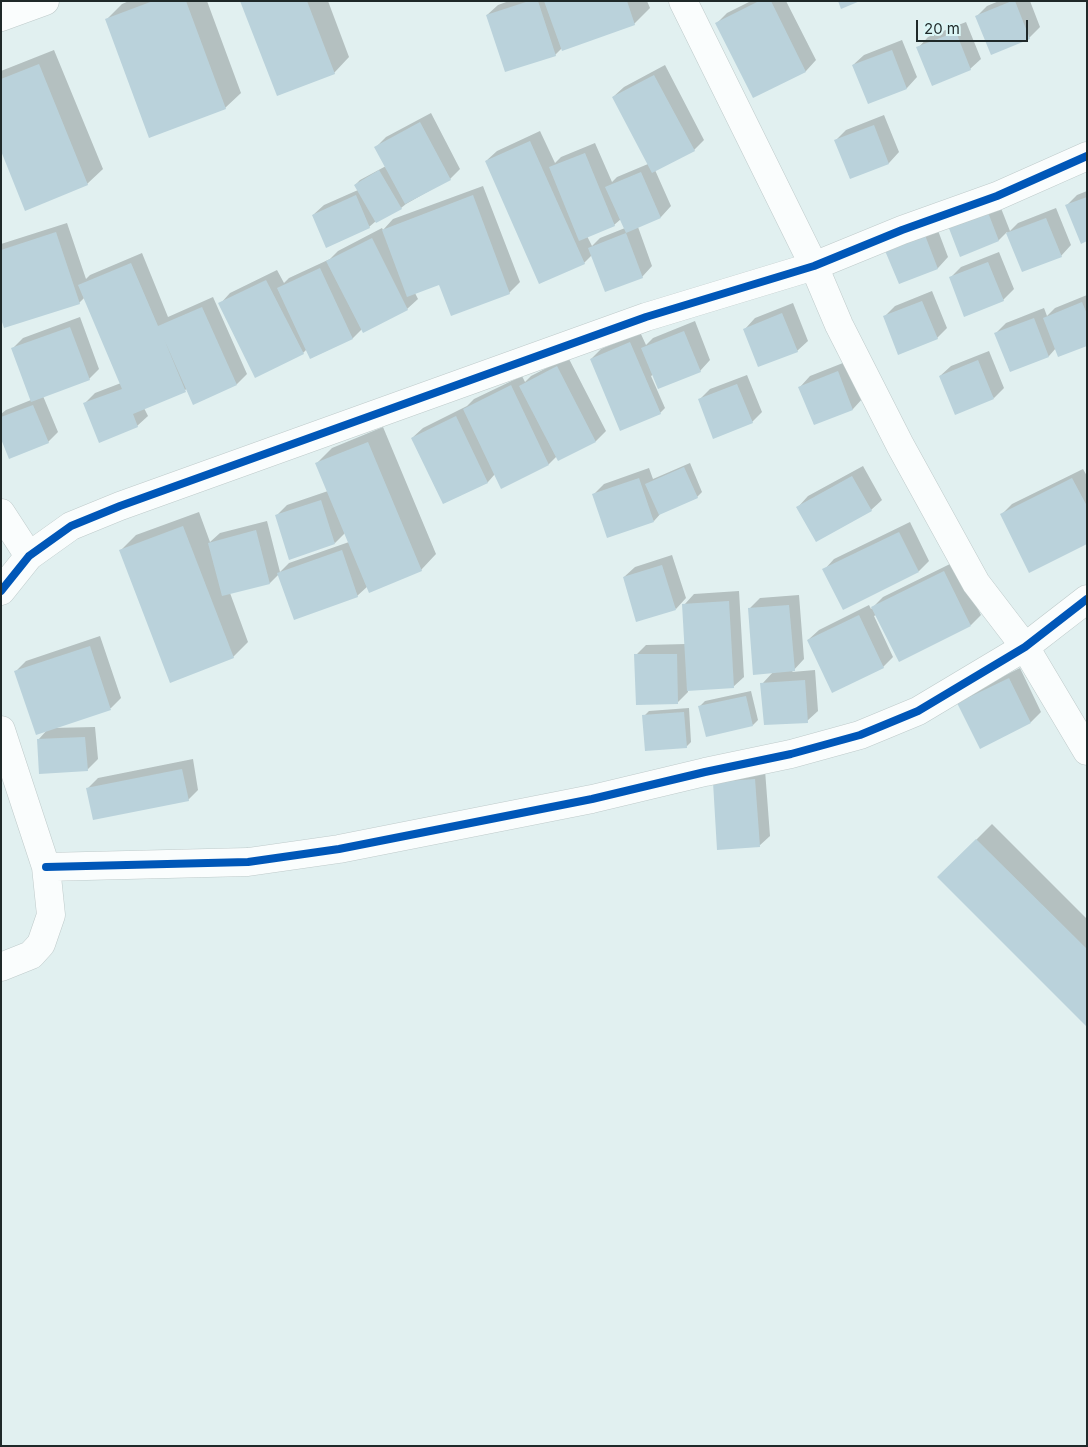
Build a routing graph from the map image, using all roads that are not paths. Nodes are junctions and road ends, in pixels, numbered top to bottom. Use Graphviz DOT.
graph roads {
  1 [pos="45,1"];
  2 [pos="683,1"];
  3 [pos="1,17"];
  4 [pos="1087,156"];
  5 [pos="814,266"];
  6 [pos="1,513"];
  7 [pos="29,556"];
  8 [pos="1,591"];
  9 [pos="1087,599"];
  10 [pos="1025,647"];
  11 [pos="1,730"];
  12 [pos="1087,751"];
  13 [pos="46,867"];
  14 [pos="1,967"];
  1 -- 3 [label="street"];
  2 -- 5 [label="street"];
  4 -- 5 [label="street"];
  5 -- 7 [label="street"];
  5 -- 10 [label="street"];
  6 -- 7 [label="street"];
  7 -- 8 [label="street"];
  9 -- 10 [label="street"];
  10 -- 12 [label="street"];
  10 -- 13 [label="street"];
  11 -- 13 [label="street"];
  13 -- 14 [label="street"];
}
